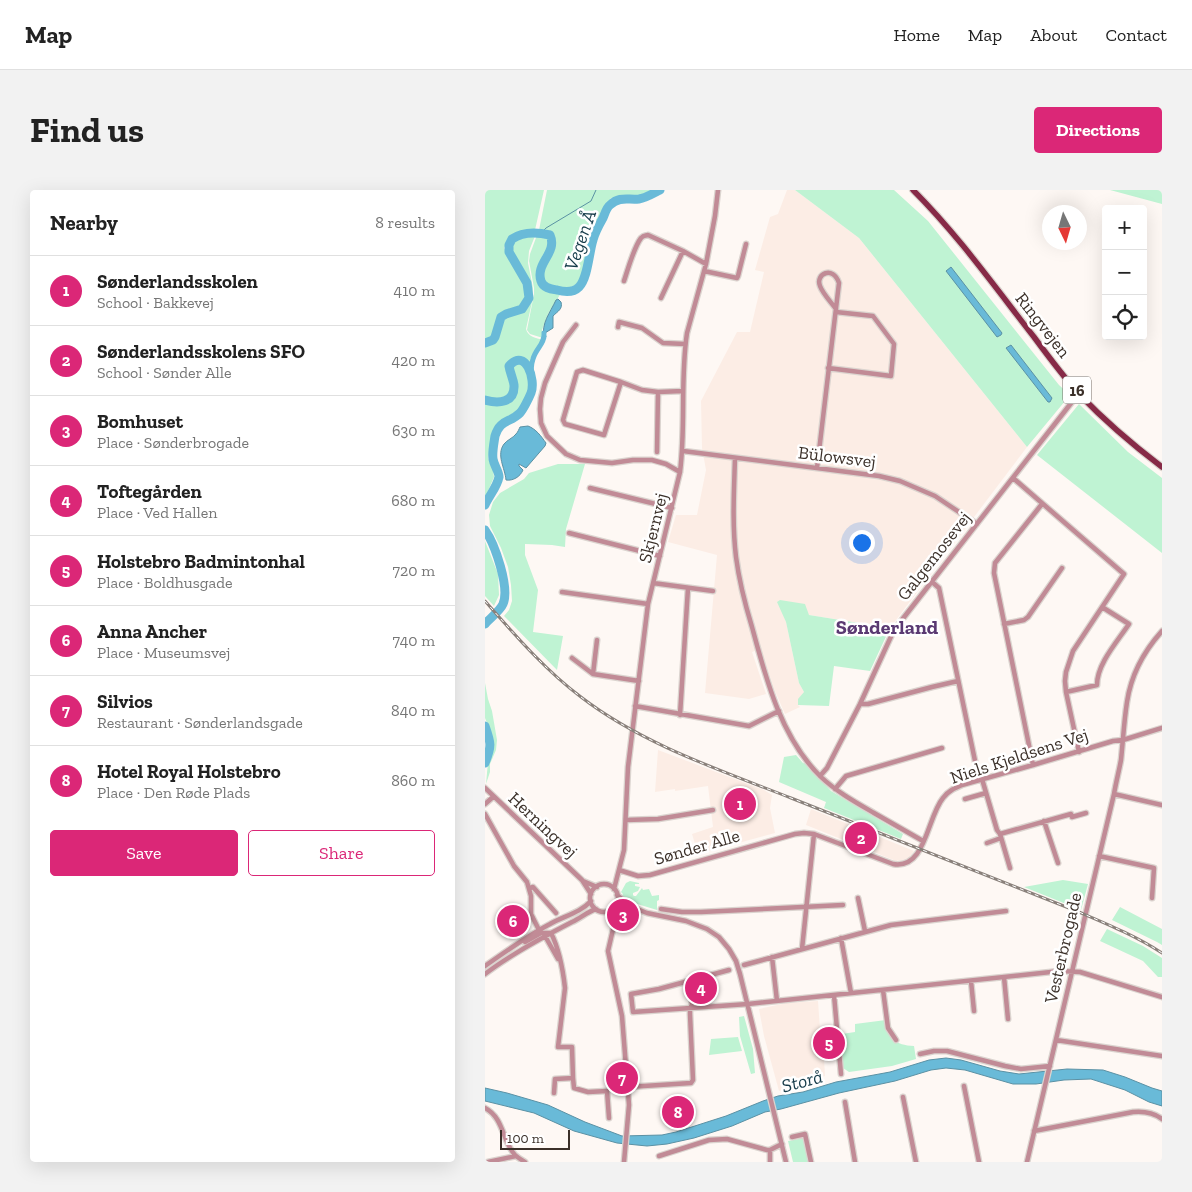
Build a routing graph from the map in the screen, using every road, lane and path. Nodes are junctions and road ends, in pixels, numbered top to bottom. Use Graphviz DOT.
graph roads {
  1 [pos="718,190"];
  2 [pos="913,190"];
  3 [pos="746,244"];
  4 [pos="683,251"];
  5 [pos="706,264"];
  6 [pos="705,271"];
  7 [pos="624,281"];
  8 [pos="661,298"];
  9 [pos="836,311"];
  10 [pos="576,325"];
  11 [pos="618,326"];
  12 [pos="685,344"];
  13 [pos="828,368"];
  14 [pos="621,382"];
  15 [pos="683,391"];
  16 [pos="658,392"];
  17 [pos="1079,393"];
  18 [pos="683,451"];
  19 [pos="657,452"];
  20 [pos="735,458"];
  21 [pos="1162,467"];
  22 [pos="817,468"];
  23 [pos="680,472"];
  24 [pos="1013,478"];
  25 [pos="590,488"];
  26 [pos="1042,504"];
  27 [pos="671,508"];
  28 [pos="977,524"];
  29 [pos="569,533"];
  30 [pos="660,556"];
  31 [pos="1062,568"];
  32 [pos="931,582"];
  33 [pos="653,583"];
  34 [pos="688,588"];
  35 [pos="713,591"];
  36 [pos="562,592"];
  37 [pos="648,604"];
  38 [pos="1103,607"];
  39 [pos="1004,624"];
  40 [pos="1162,631"];
  41 [pos="597,640"];
  42 [pos="572,658"];
  43 [pos="593,674"];
  44 [pos="639,680"];
  45 [pos="958,681"];
  46 [pos="1066,692"];
  47 [pos="860,704"];
  48 [pos="635,706"];
  49 [pos="779,711"];
  50 [pos="681,715"];
  51 [pos="1162,728"];
  52 [pos="1123,740"];
  53 [pos="941,748"];
  54 [pos="1079,752"];
  55 [pos="1033,765"];
  56 [pos="820,776"];
  57 [pos="981,780"];
  58 [pos="486,789"];
  59 [pos="835,789"];
  60 [pos="986,793"];
  61 [pos="1114,794"];
  62 [pos="493,796"];
  63 [pos="965,799"];
  64 [pos="485,804"];
  65 [pos="1162,805"];
  66 [pos="713,810"];
  67 [pos="1086,813"];
  68 [pos="485,814"];
  69 [pos="626,820"];
  70 [pos="1044,821"];
  71 [pos="814,834"];
  72 [pos="1001,836"];
  73 [pos="923,841"];
  74 [pos="987,843"];
  75 [pos="920,849"];
  76 [pos="1099,856"];
  77 [pos="1057,863"];
  78 [pos="1010,868"];
  79 [pos="618,872"];
  80 [pos="582,880"];
  81 [pos="608,884"];
  82 [pos="598,886"];
  83 [pos="530,888"];
  84 [pos="614,889"];
  85 [pos="591,893"];
  86 [pos="618,896"];
  87 [pos="858,898"];
  88 [pos="1152,898"];
  89 [pos="591,901"];
  90 [pos="616,905"];
  91 [pos="843,905"];
  92 [pos="630,906"];
  93 [pos="807,907"];
  94 [pos="596,909"];
  95 [pos="661,909"];
  96 [pos="1006,911"];
  97 [pos="556,912"];
  98 [pos="577,912"];
  99 [pos="613,925"];
  100 [pos="539,930"];
  101 [pos="865,931"];
  102 [pos="547,934"];
  103 [pos="841,938"];
  104 [pos="803,949"];
  105 [pos="504,953"];
  106 [pos="772,957"];
  107 [pos="744,965"];
  108 [pos="485,966"];
  109 [pos="729,970"];
  110 [pos="1072,971"];
  111 [pos="485,974"];
  112 [pos="1004,977"];
  113 [pos="690,980"];
  114 [pos="971,980"];
  115 [pos="883,990"];
  116 [pos="851,993"];
  117 [pos="834,995"];
  118 [pos="1162,997"];
  119 [pos="777,1000"];
  120 [pos="747,1004"];
  121 [pos="690,1008"];
  122 [pos="974,1011"];
  123 [pos="1008,1019"];
  124 [pos="897,1040"];
  125 [pos="1056,1040"];
  126 [pos="920,1054"];
  127 [pos="1162,1056"];
  128 [pos="1050,1066"];
  129 [pos="841,1074"];
  130 [pos="573,1078"];
  131 [pos="964,1086"];
  132 [pos="628,1087"];
  133 [pos="554,1093"];
  134 [pos="903,1098"];
  135 [pos="845,1102"];
  136 [pos="485,1108"];
  137 [pos="609,1118"];
  138 [pos="1162,1119"];
  139 [pos="1034,1131"];
  140 [pos="792,1137"];
  141 [pos="782,1144"];
  142 [pos="770,1150"];
  143 [pos="516,1156"];
  144 [pos="659,1156"];
  145 [pos="488,1162"];
  146 [pos="525,1162"];
  147 [pos="624,1162"];
  148 [pos="770,1162"];
  149 [pos="786,1162"];
  150 [pos="811,1162"];
  151 [pos="855,1162"];
  152 [pos="917,1162"];
  153 [pos="979,1162"];
  154 [pos="1027,1162"];
  1 -- 5 [label="street, Skjernvej"];
  2 -- 17 [label="main road, Ringvejen / 16"];
  3 -- 6 [label="street"];
  4 -- 5 [label="street"];
  4 -- 7 [label="street"];
  4 -- 8 [label="street"];
  5 -- 6 [label="street, Skjernvej"];
  6 -- 12 [label="street, Skjernvej"];
  9 -- 9 [label="street"];
  9 -- 13 [label="street"];
  9 -- 13 [label="street"];
  10 -- 23 [label="street"];
  11 -- 12 [label="street"];
  12 -- 15 [label="street, Skjernvej"];
  13 -- 22 [label="street"];
  14 -- 14 [label="street"];
  14 -- 16 [label="street"];
  15 -- 16 [label="street"];
  15 -- 18 [label="street, Skjernvej"];
  16 -- 19 [label="street"];
  17 -- 21 [label="main road, Ringvejen / 16"];
  17 -- 24 [label="street, Galgemosevej"];
  18 -- 20 [label="street, Bülowsvej"];
  18 -- 23 [label="street, Skjernvej"];
  20 -- 22 [label="street, Bülowsvej"];
  20 -- 49 [label="street"];
  22 -- 28 [label="street, Bülowsvej"];
  23 -- 27 [label="street, Skjernvej"];
  24 -- 26 [label="street"];
  24 -- 28 [label="street, Galgemosevej"];
  25 -- 27 [label="street"];
  26 -- 38 [label="street"];
  26 -- 39 [label="street"];
  27 -- 30 [label="street, Skjernvej"];
  28 -- 32 [label="street, Galgemosevej"];
  29 -- 30 [label="street"];
  30 -- 33 [label="street, Skjernvej"];
  31 -- 39 [label="street"];
  32 -- 45 [label="street"];
  32 -- 47 [label="street, Galgemosevej"];
  33 -- 34 [label="street"];
  33 -- 37 [label="street, Skjernvej"];
  34 -- 35 [label="street"];
  34 -- 50 [label="street"];
  36 -- 37 [label="street"];
  37 -- 44 [label="street, Skjernvej"];
  38 -- 46 [label="street"];
  38 -- 46 [label="street"];
  39 -- 55 [label="street"];
  40 -- 52 [label="street, Vesterbrogade"];
  41 -- 43 [label="street"];
  42 -- 43 [label="street"];
  43 -- 44 [label="street"];
  44 -- 48 [label="street, Skjernvej"];
  45 -- 47 [label="street"];
  45 -- 57 [label="street"];
  46 -- 54 [label="street"];
  47 -- 56 [label="street, Galgemosevej"];
  48 -- 50 [label="street"];
  48 -- 69 [label="street, Skjernvej"];
  49 -- 50 [label="street"];
  49 -- 56 [label="street"];
  51 -- 52 [label="street, Niels Kjeldsens Vej"];
  52 -- 54 [label="street, Niels Kjeldsens Vej"];
  52 -- 61 [label="street, Vesterbrogade"];
  53 -- 59 [label="street"];
  54 -- 55 [label="street, Niels Kjeldsens Vej"];
  55 -- 57 [label="street, Niels Kjeldsens Vej"];
  56 -- 59 [label="street"];
  57 -- 60 [label="street"];
  57 -- 73 [label="street, Niels Kjeldsens Vej"];
  58 -- 62 [label="street, Herningvej"];
  59 -- 73 [label="street"];
  60 -- 63 [label="street"];
  60 -- 72 [label="street"];
  61 -- 65 [label="street"];
  61 -- 76 [label="street, Vesterbrogade"];
  62 -- 64 [label="street"];
  62 -- 80 [label="street, Herningvej"];
  66 -- 69 [label="street"];
  67 -- 70 [label="street"];
  68 -- 83 [label="street"];
  69 -- 79 [label="street, Skjernvej"];
  70 -- 72 [label="street"];
  70 -- 77 [label="street"];
  71 -- 75 [label="street, Sønder Alle"];
  71 -- 79 [label="street, Sønder Alle"];
  71 -- 93 [label="street"];
  72 -- 74 [label="street"];
  72 -- 78 [label="street"];
  73 -- 75 [label="street, Niels Kjeldsens Vej"];
  76 -- 88 [label="street"];
  76 -- 110 [label="street, Vesterbrogade"];
  79 -- 81 [label="street, Skjernvej"];
  79 -- 84 [label="street, Skjernvej"];
  80 -- 82 [label="street, Herningvej"];
  80 -- 85 [label="street, Herningvej"];
  81 -- 82 [label="street"];
  81 -- 84 [label="street"];
  82 -- 85 [label="street"];
  83 -- 97 [label="street"];
  83 -- 100 [label="street"];
  84 -- 86 [label="street"];
  85 -- 89 [label="street"];
  86 -- 90 [label="street"];
  86 -- 92 [label="street"];
  87 -- 101 [label="street"];
  89 -- 94 [label="street"];
  89 -- 98 [label="street"];
  90 -- 92 [label="street"];
  90 -- 94 [label="street"];
  91 -- 93 [label="street"];
  92 -- 120 [label="street"];
  93 -- 95 [label="street"];
  93 -- 104 [label="street"];
  94 -- 102 [label="street"];
  96 -- 101 [label="street"];
  98 -- 100 [label="street"];
  98 -- 102 [label="street"];
  99 -- 132 [label="street"];
  100 -- 105 [label="street"];
  101 -- 103 [label="street"];
  102 -- 105 [label="street"];
  102 -- 111 [label="street"];
  102 -- 130 [label="street"];
  103 -- 104 [label="street"];
  103 -- 116 [label="street"];
  104 -- 106 [label="street"];
  105 -- 108 [label="street"];
  106 -- 107 [label="street"];
  106 -- 119 [label="street"];
  109 -- 113 [label="street"];
  110 -- 112 [label="street"];
  110 -- 118 [label="street"];
  110 -- 125 [label="street, Vesterbrogade"];
  112 -- 114 [label="street"];
  112 -- 123 [label="street"];
  113 -- 121 [label="street"];
  113 -- 121 [label="street"];
  114 -- 115 [label="street"];
  114 -- 122 [label="street"];
  115 -- 116 [label="street"];
  115 -- 124 [label="street"];
  116 -- 117 [label="street"];
  117 -- 119 [label="street"];
  117 -- 129 [label="street"];
  119 -- 120 [label="street"];
  120 -- 121 [label="street"];
  120 -- 141 [label="street"];
  121 -- 132 [label="street"];
  125 -- 127 [label="street"];
  125 -- 128 [label="street, Vesterbrogade"];
  126 -- 128 [label="street"];
  128 -- 139 [label="street, Vesterbrogade"];
  130 -- 133 [label="street"];
  130 -- 137 [label="street"];
  131 -- 153 [label="street"];
  132 -- 147 [label="street"];
  134 -- 152 [label="street"];
  135 -- 151 [label="street"];
  136 -- 143 [label="street"];
  138 -- 139 [label="street"];
  139 -- 154 [label="street, Vesterbrogade"];
  140 -- 150 [label="street"];
  141 -- 142 [label="street"];
  141 -- 149 [label="street"];
  142 -- 144 [label="street"];
  142 -- 148 [label="street"];
  143 -- 145 [label="street"];
  143 -- 146 [label="street"];
}
